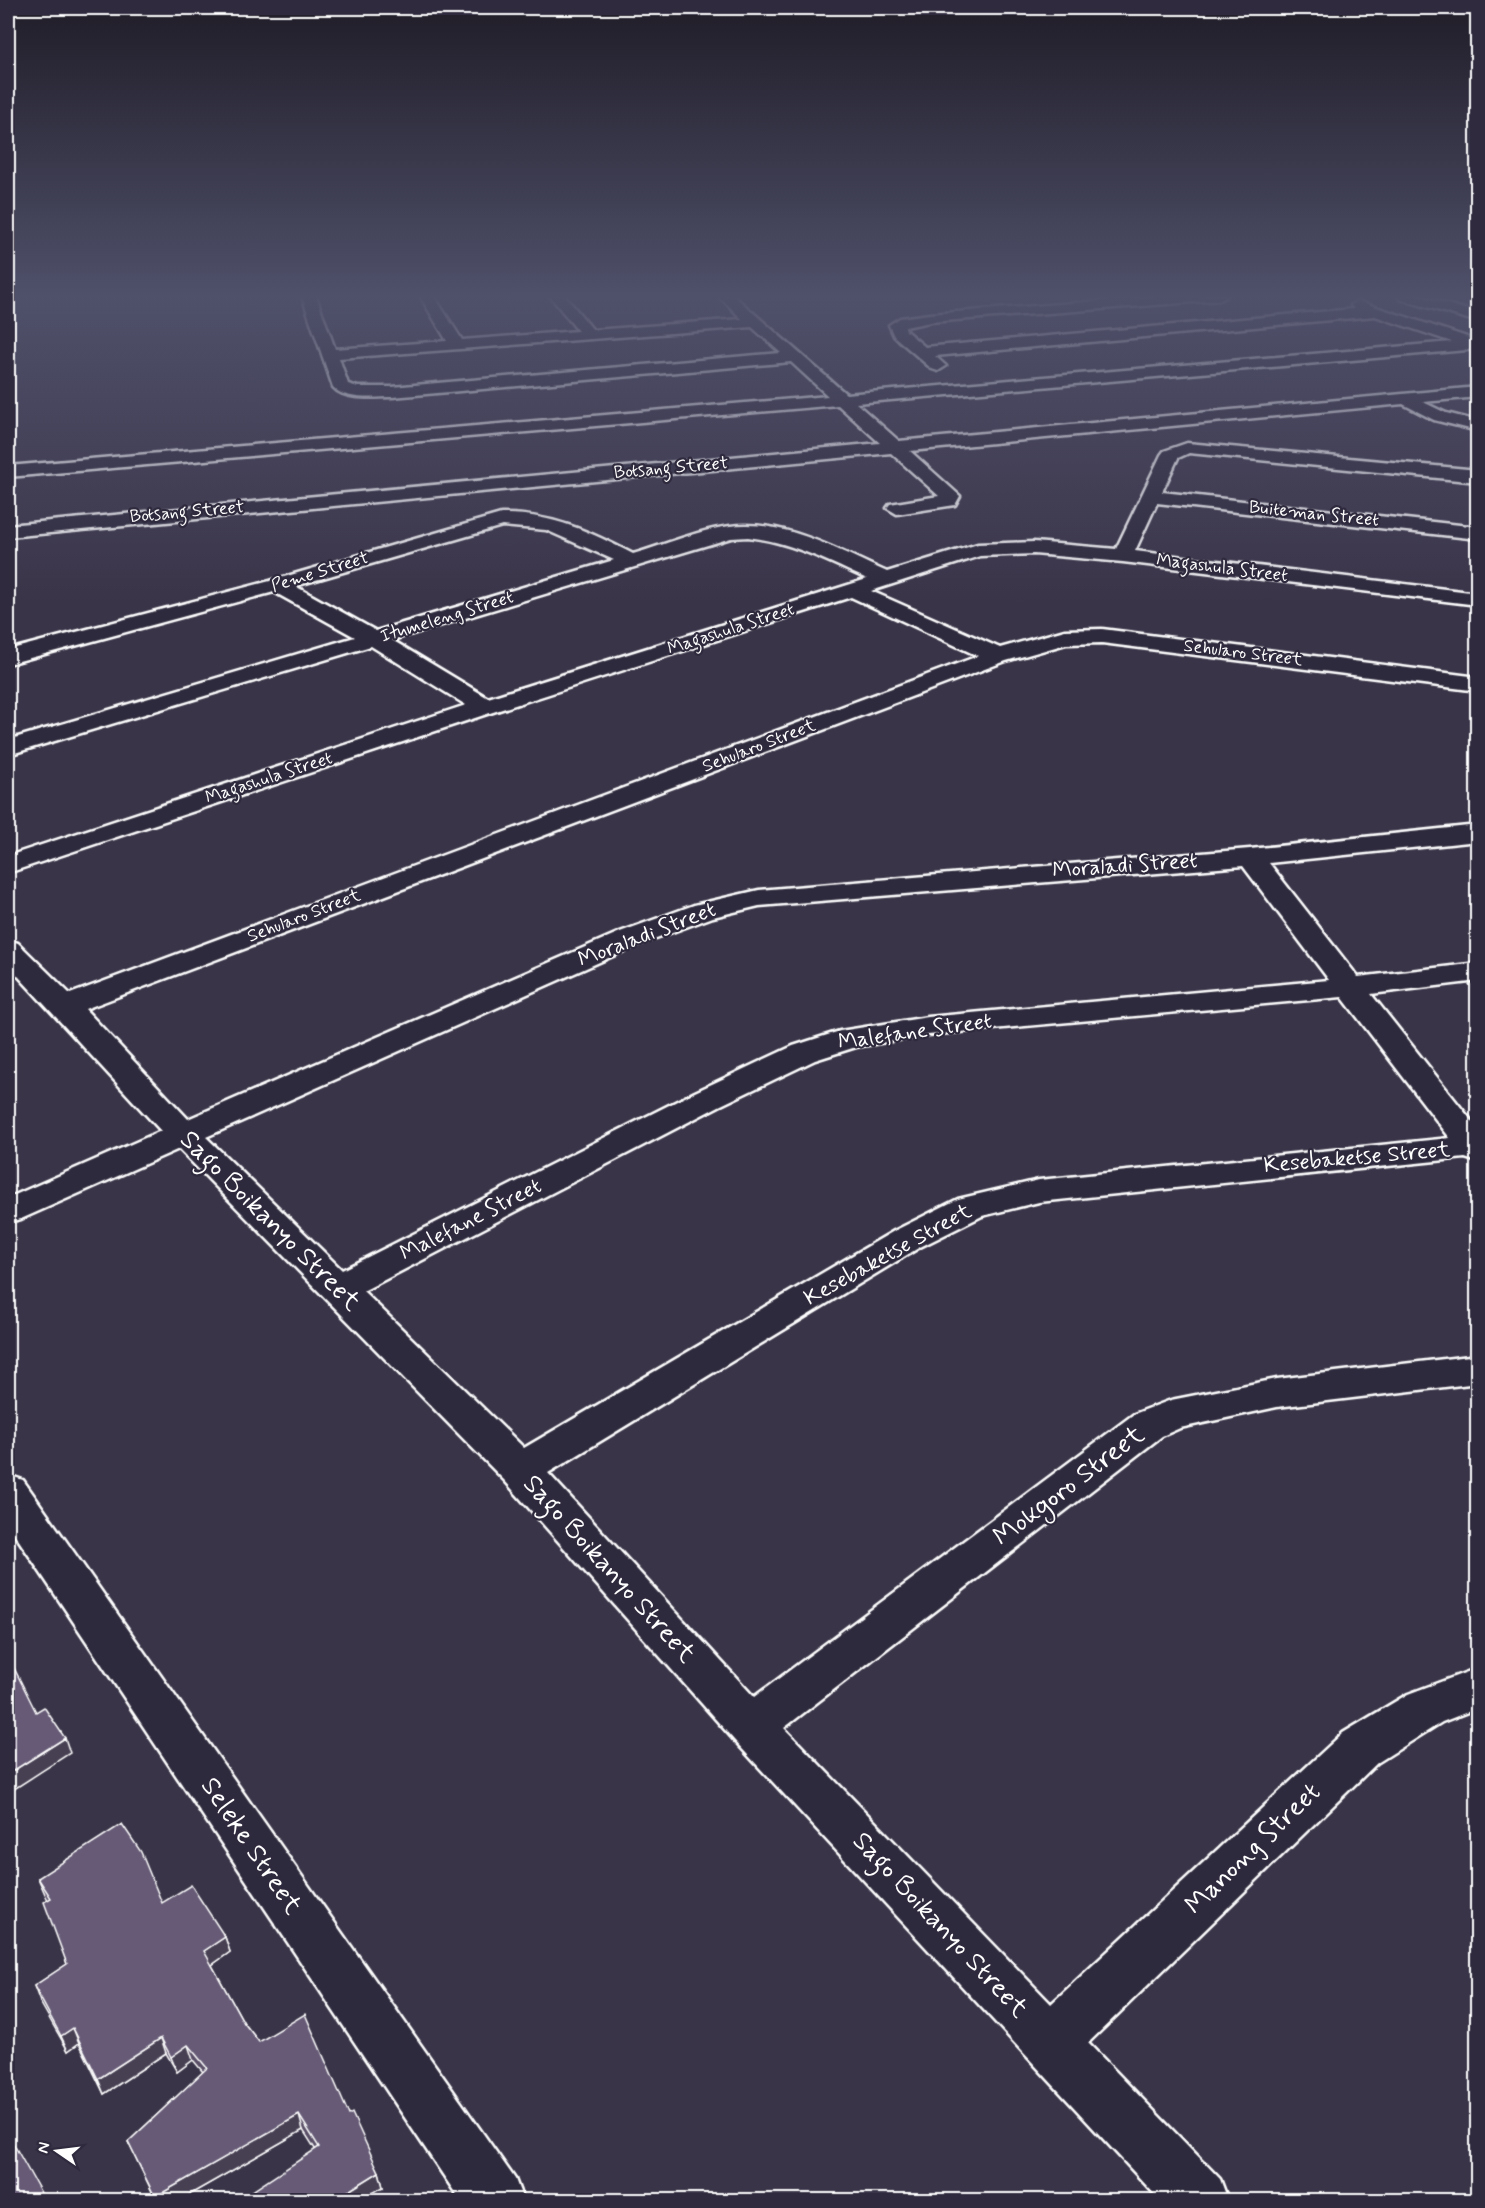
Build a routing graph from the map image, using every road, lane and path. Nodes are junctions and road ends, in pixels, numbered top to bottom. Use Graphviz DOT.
graph roads {
  1 [pos="855,399"];
  2 [pos="1406,399"];
  3 [pos="843,400"];
  4 [pos="1478,426"];
  5 [pos="894,447"];
  6 [pos="8,472"];
  7 [pos="1478,476"];
  8 [pos="1150,496"];
  9 [pos="897,508"];
  10 [pos="8,531"];
  11 [pos="1478,533"];
  12 [pos="1123,556"];
  13 [pos="629,560"];
  14 [pos="885,579"];
  15 [pos="277,585"];
  16 [pos="852,590"];
  17 [pos="1478,599"];
  18 [pos="375,639"];
  19 [pos="998,656"];
  20 [pos="8,657"];
  21 [pos="1478,684"];
  22 [pos="485,707"];
  23 [pos="8,748"];
  24 [pos="1478,833"];
  25 [pos="1250,856"];
  26 [pos="8,865"];
  27 [pos="8,949"];
  28 [pos="1478,972"];
  29 [pos="1350,987"];
  30 [pos="65,1006"];
  31 [pos="182,1133"];
  32 [pos="1476,1148"];
  33 [pos="8,1211"];
  34 [pos="336,1289"];
  35 [pos="1478,1370"];
  36 [pos="520,1470"];
  37 [pos="8,1491"];
  38 [pos="1478,1687"];
  39 [pos="752,1726"];
  40 [pos="1051,2041"];
  41 [pos="494,2200"];
  42 [pos="1199,2200"];
  1 -- 3 [label="street"];
  2 -- 4 [label="street"];
  2 -- 5 [label="street, Botsang Street"];
  3 -- 5 [label="street"];
  3 -- 6 [label="street"];
  5 -- 9 [label="street"];
  5 -- 10 [label="street, Botsang Street"];
  7 -- 8 [label="street"];
  8 -- 11 [label="street, Buiteman Street"];
  8 -- 12 [label="street"];
  12 -- 14 [label="street, Magashula Street"];
  12 -- 17 [label="street, Magashula Street"];
  13 -- 14 [label="street, Itumeleng Street"];
  13 -- 15 [label="street, Peme Street"];
  13 -- 18 [label="street, Itumeleng Street"];
  14 -- 16 [label="street, Magashula Street"];
  15 -- 18 [label="street"];
  15 -- 20 [label="street, Peme Street"];
  16 -- 19 [label="street"];
  16 -- 22 [label="street, Magashula Street"];
  18 -- 22 [label="street"];
  18 -- 23 [label="street, Itumeleng Street"];
  19 -- 21 [label="street, Sehularo Street"];
  19 -- 30 [label="street, Sehularo Street"];
  22 -- 26 [label="street, Magashula Street"];
  24 -- 25 [label="street, Moraladi Street"];
  25 -- 29 [label="street"];
  25 -- 31 [label="street, Moraladi Street"];
  27 -- 30 [label="street, Sago Boikanyo Street"];
  28 -- 29 [label="street, Malefane Street"];
  29 -- 32 [label="street"];
  29 -- 34 [label="street, Malefane Street"];
  30 -- 31 [label="street, Sago Boikanyo Street"];
  31 -- 33 [label="street, Moraladi Street"];
  31 -- 34 [label="street, Sago Boikanyo Street"];
  32 -- 36 [label="street, Kesebaketse Street"];
  34 -- 36 [label="street, Sago Boikanyo Street"];
  35 -- 39 [label="street, Mokgoro Street"];
  36 -- 39 [label="street, Sago Boikanyo Street"];
  37 -- 41 [label="street, Seleke Street"];
  38 -- 40 [label="street, Manong Street"];
  39 -- 40 [label="street, Sago Boikanyo Street"];
  40 -- 42 [label="street, Sago Boikanyo Street"];
}
